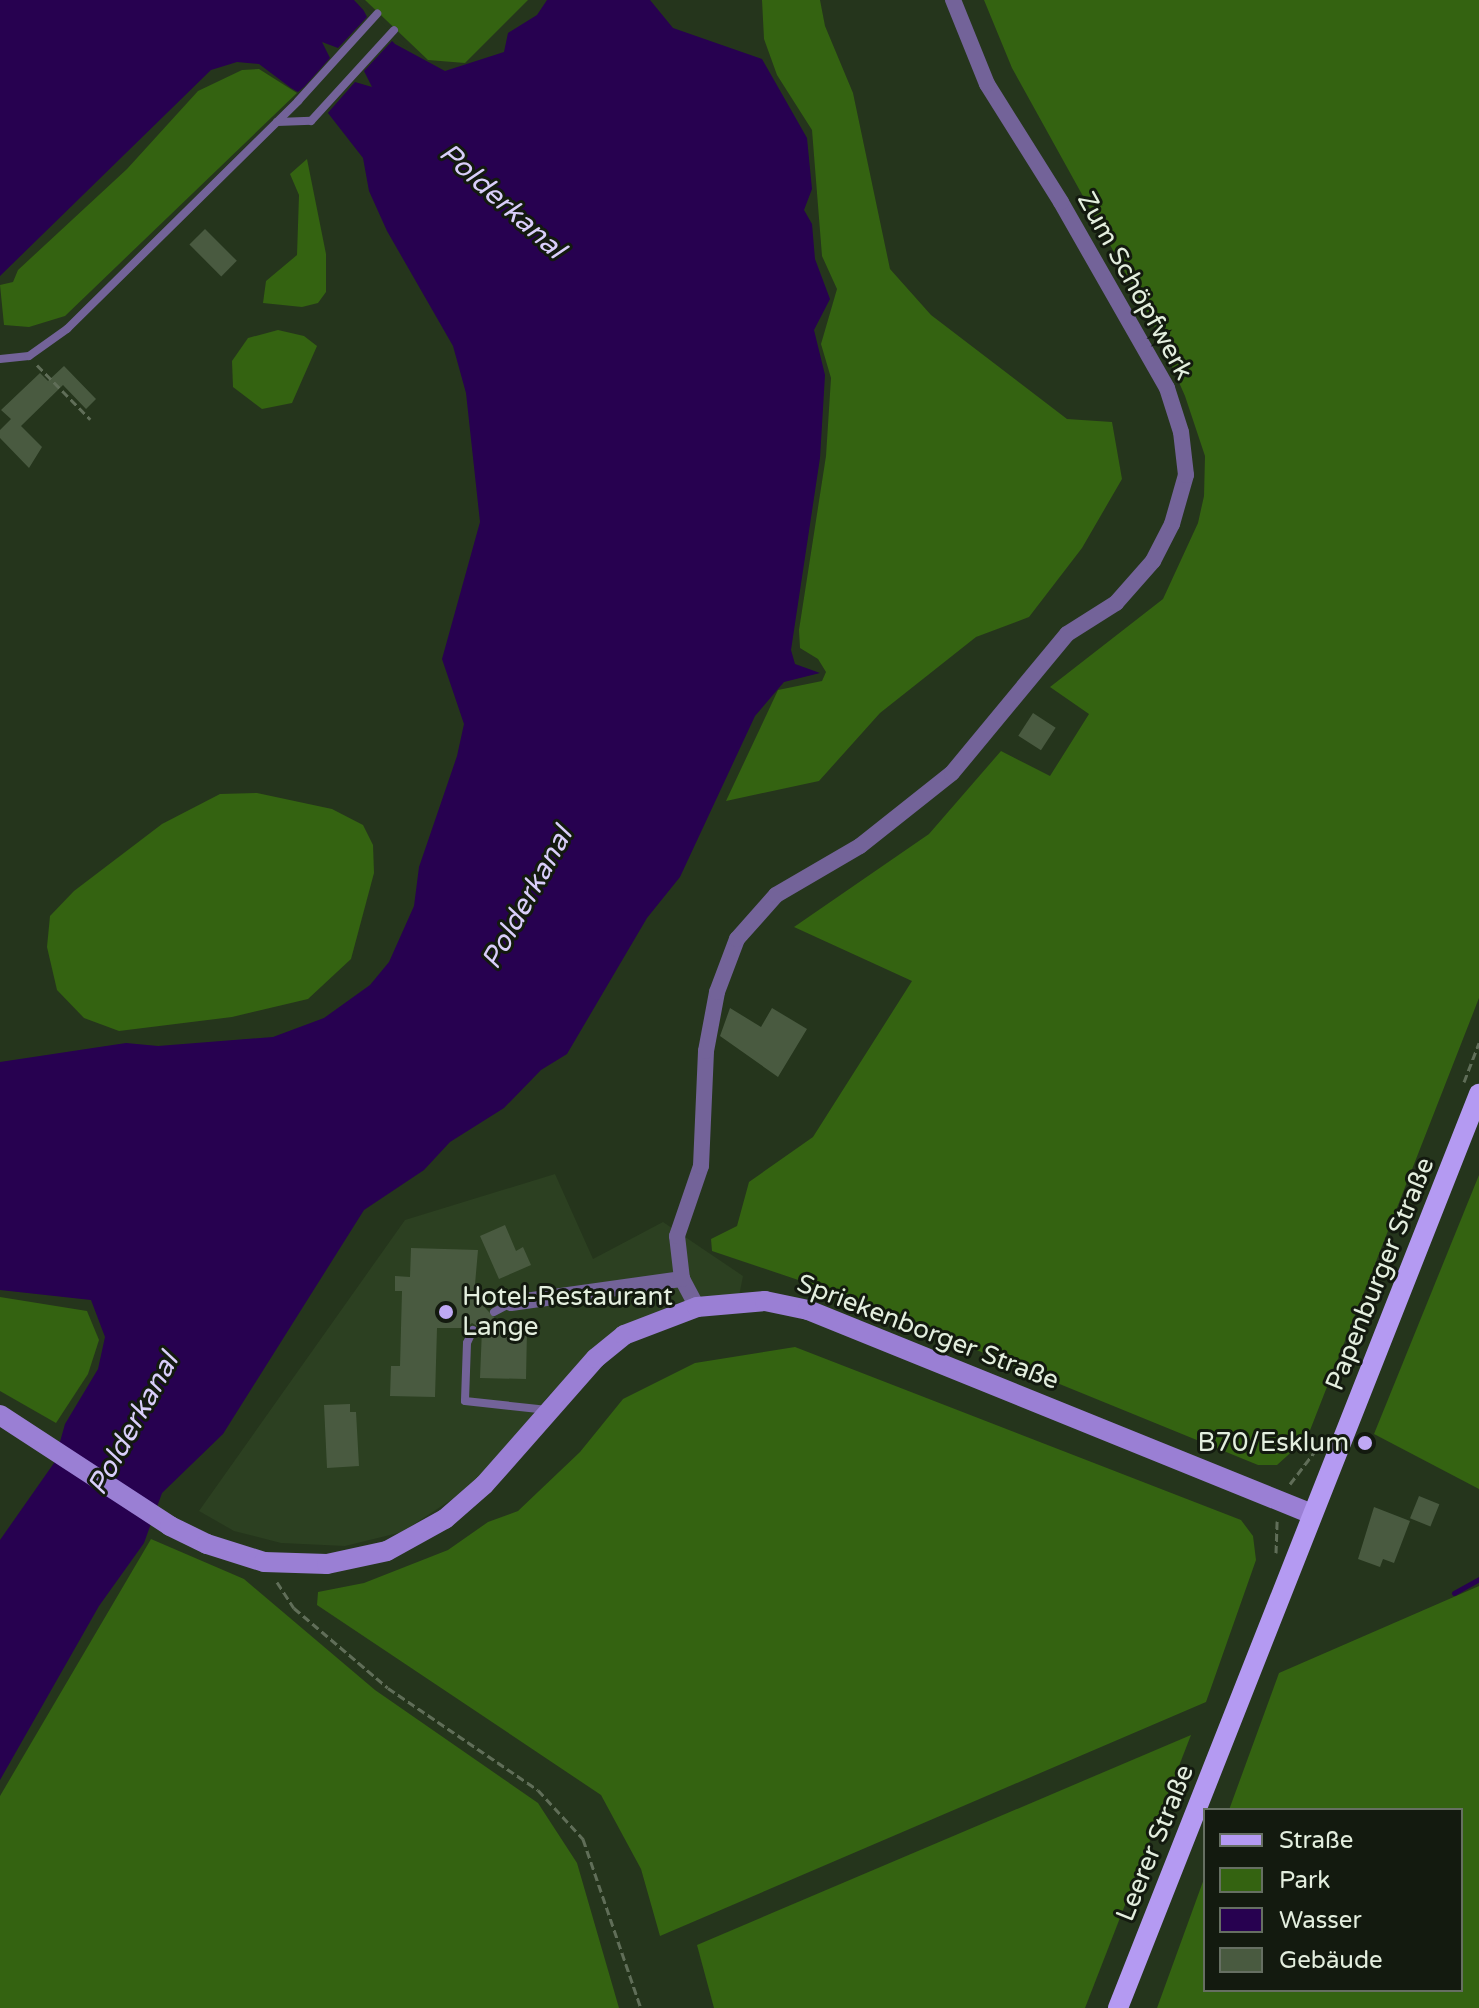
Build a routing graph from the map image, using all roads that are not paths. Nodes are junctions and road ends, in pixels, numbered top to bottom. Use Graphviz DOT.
graph roads {
  1 [pos="953,0"];
  2 [pos="377,14"];
  3 [pos="394,30"];
  4 [pos="276,122"];
  5 [pos="0,359"];
  6 [pos="1479,1094"];
  7 [pos="682,1279"];
  8 [pos="511,1303"];
  9 [pos="697,1307"];
  10 [pos="494,1312"];
  11 [pos="473,1330"];
  12 [pos="549,1410"];
  13 [pos="0,1415"];
  14 [pos="1312,1514"];
  15 [pos="1241,1697"];
  16 [pos="1118,2008"];
  1 -- 7 [label="street, Zum Schöpfwerk"];
  2 -- 4 [label="lane"];
  3 -- 4 [label="lane"];
  4 -- 5 [label="lane"];
  6 -- 14 [label="main road, Papenburger Straße"];
  7 -- 8 [label="street"];
  7 -- 9 [label="street, Zum Schöpfwerk"];
  8 -- 10 [label="lane"];
  9 -- 12 [label="street, Spriekenborger Straße"];
  9 -- 14 [label="street, Spriekenborger Straße"];
  11 -- 12 [label="lane"];
  12 -- 13 [label="street, Spriekenborger Straße"];
  14 -- 15 [label="main road, Papenburger Straße"];
  15 -- 16 [label="main road, Leerer Straße"];
}
